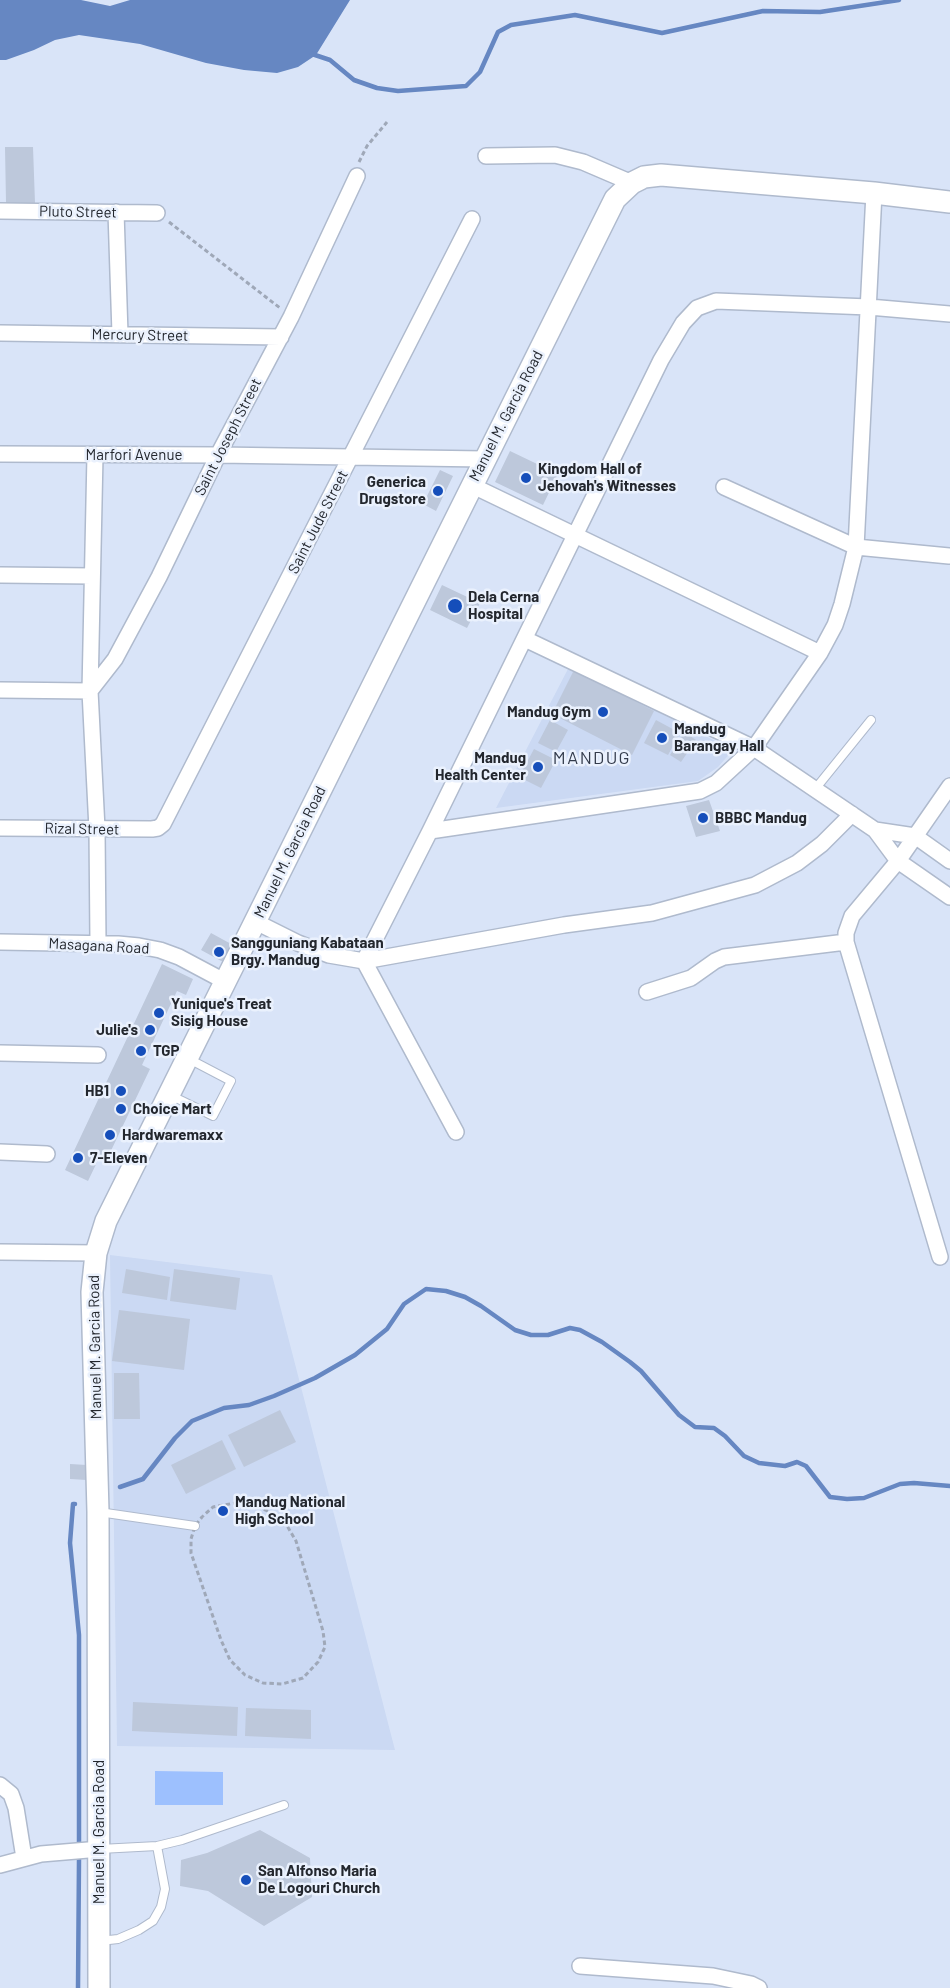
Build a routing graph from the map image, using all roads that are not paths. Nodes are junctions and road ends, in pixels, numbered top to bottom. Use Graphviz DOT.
graph roads {
  1 [pos="486,156"];
  2 [pos="357,176"];
  3 [pos="632,183"];
  4 [pos="874,193"];
  5 [pos="950,202"];
  6 [pos="0,211"];
  7 [pos="116,212"];
  8 [pos="157,213"];
  9 [pos="472,219"];
  10 [pos="869,307"];
  11 [pos="950,314"];
  12 [pos="0,333"];
  13 [pos="120,334"];
  14 [pos="280,337"];
  15 [pos="0,454"];
  16 [pos="95,455"];
  17 [pos="218,455"];
  18 [pos="351,458"];
  19 [pos="484,459"];
  20 [pos="471,486"];
  21 [pos="724,487"];
  22 [pos="575,536"];
  23 [pos="856,547"];
  24 [pos="949,556"];
  25 [pos="0,575"];
  26 [pos="92,576"];
  27 [pos="525,639"];
  28 [pos="820,653"];
  29 [pos="0,690"];
  30 [pos="90,692"];
  31 [pos="871,720"];
  32 [pos="754,748"];
  33 [pos="950,786"];
  34 [pos="816,788"];
  35 [pos="852,814"];
  36 [pos="162,824"];
  37 [pos="0,828"];
  38 [pos="97,829"];
  39 [pos="875,830"];
  40 [pos="430,831"];
  41 [pos="915,837"];
  42 [pos="898,861"];
  43 [pos="950,861"];
  44 [pos="950,897"];
  45 [pos="256,922"];
  46 [pos="0,942"];
  47 [pos="846,942"];
  48 [pos="98,944"];
  49 [pos="364,961"];
  50 [pos="226,982"];
  51 [pos="647,992"];
  52 [pos="0,1053"];
  53 [pos="98,1055"];
  54 [pos="188,1058"];
  55 [pos="170,1095"];
  56 [pos="456,1132"];
  57 [pos="0,1152"];
  58 [pos="47,1154"];
  59 [pos="0,1252"];
  60 [pos="96,1253"];
  61 [pos="940,1257"];
  62 [pos="98,1512"];
  63 [pos="195,1526"];
  64 [pos="0,1785"];
  65 [pos="284,1805"];
  66 [pos="157,1846"];
  67 [pos="99,1850"];
  68 [pos="24,1858"];
  69 [pos="0,1865"];
  70 [pos="100,1941"];
  71 [pos="580,1966"];
  72 [pos="99,1988"];
  73 [pos="759,1988"];
  1 -- 3 [label="street"];
  2 -- 14 [label="street, Saint Joseph Street"];
  3 -- 4 [label="main road"];
  3 -- 19 [label="main road, Manuel M. Garcia Road"];
  4 -- 5 [label="main road"];
  4 -- 10 [label="street"];
  6 -- 7 [label="street, Pluto Street"];
  7 -- 8 [label="street, Pluto Street"];
  7 -- 13 [label="street"];
  9 -- 18 [label="street, Saint Jude Street"];
  10 -- 11 [label="street"];
  10 -- 22 [label="street"];
  10 -- 23 [label="street"];
  12 -- 13 [label="street, Mercury Street"];
  13 -- 14 [label="street, Mercury Street"];
  14 -- 17 [label="street, Saint Joseph Street"];
  15 -- 16 [label="street, Marfori Avenue"];
  16 -- 17 [label="street, Marfori Avenue"];
  16 -- 26 [label="street"];
  17 -- 18 [label="street, Marfori Avenue"];
  17 -- 30 [label="street, Saint Joseph Street"];
  18 -- 19 [label="street, Marfori Avenue"];
  18 -- 36 [label="street, Saint Jude Street"];
  19 -- 20 [label="main road, Manuel M. Garcia Road"];
  20 -- 22 [label="street"];
  20 -- 45 [label="main road, Manuel M. Garcia Road"];
  21 -- 23 [label="street"];
  22 -- 27 [label="street"];
  22 -- 28 [label="street"];
  23 -- 24 [label="street"];
  23 -- 28 [label="street"];
  25 -- 26 [label="street"];
  26 -- 30 [label="street"];
  27 -- 32 [label="street"];
  27 -- 40 [label="street"];
  28 -- 32 [label="street"];
  29 -- 30 [label="street"];
  30 -- 38 [label="street"];
  31 -- 34 [label="lane"];
  32 -- 34 [label="street"];
  32 -- 40 [label="street"];
  33 -- 41 [label="street"];
  34 -- 35 [label="street"];
  35 -- 39 [label="street"];
  35 -- 49 [label="street"];
  36 -- 38 [label="street, Rizal Street"];
  37 -- 38 [label="street, Rizal Street"];
  38 -- 48 [label="street"];
  39 -- 41 [label="street"];
  39 -- 42 [label="street"];
  40 -- 49 [label="street"];
  41 -- 42 [label="street"];
  41 -- 43 [label="street"];
  42 -- 44 [label="street"];
  42 -- 47 [label="street"];
  45 -- 49 [label="street"];
  45 -- 50 [label="main road, Manuel M. Garcia Road"];
  46 -- 48 [label="street, Masagana Road"];
  47 -- 51 [label="street"];
  47 -- 61 [label="street"];
  48 -- 50 [label="street, Masagana Road"];
  49 -- 56 [label="street"];
  50 -- 54 [label="main road, Manuel M. Garcia Road"];
  52 -- 53 [label="street"];
  54 -- 55 [label="main road, Manuel M. Garcia Road"];
  54 -- 55 [label="lane"];
  55 -- 60 [label="main road, Manuel M. Garcia Road"];
  57 -- 58 [label="street"];
  59 -- 60 [label="street"];
  60 -- 62 [label="main road, Manuel M. Garcia Road"];
  62 -- 63 [label="lane"];
  62 -- 67 [label="main road, Manuel M. Garcia Road"];
  64 -- 68 [label="street"];
  65 -- 66 [label="lane"];
  66 -- 67 [label="lane"];
  66 -- 70 [label="lane"];
  67 -- 68 [label="street"];
  67 -- 70 [label="main road, Manuel M. Garcia Road"];
  68 -- 69 [label="street"];
  70 -- 72 [label="main road, Manuel M. Garcia Road"];
  71 -- 73 [label="street"];
}
